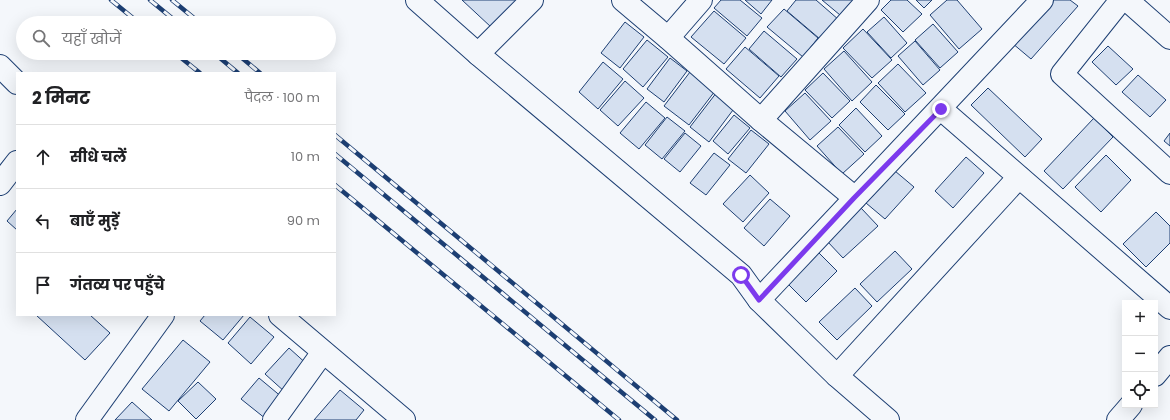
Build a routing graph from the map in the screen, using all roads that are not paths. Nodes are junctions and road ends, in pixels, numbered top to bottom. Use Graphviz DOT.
graph roads {
  1 [pos="417,0"];
  2 [pos="532,0"];
  3 [pos="623,0"];
  4 [pos="701,0"];
  5 [pos="868,0"];
  6 [pos="1042,0"];
  7 [pos="1121,0"];
  8 [pos="1127,0"];
  9 [pos="668,38"];
  10 [pos="1170,38"];
  11 [pos="478,54"];
  12 [pos="0,66"];
  13 [pos="16,82"];
  14 [pos="941,109"];
  15 [pos="761,120"];
  16 [pos="16,163"];
  17 [pos="1170,173"];
  18 [pos="1019,177"];
  19 [pos="0,184"];
  20 [pos="854,198"];
  21 [pos="759,300"];
  22 [pos="1170,308"];
  23 [pos="162,316"];
  24 [pos="281,316"];
  25 [pos="324,352"];
  26 [pos="837,376"];
  27 [pos="1128,408"];
  28 [pos="90,419"];
  29 [pos="274,420"];
  30 [pos="404,420"];
  31 [pos="888,420"];
  32 [pos="1118,420"];
  1 -- 11 [label="street"];
  2 -- 11 [label="street"];
  3 -- 9 [label="street"];
  4 -- 9 [label="street"];
  5 -- 15 [label="street"];
  6 -- 14 [label="street"];
  7 -- 17 [label="street"];
  8 -- 10 [label="street"];
  9 -- 15 [label="street"];
  11 -- 21 [label="street"];
  12 -- 13 [label="street"];
  14 -- 18 [label="street"];
  14 -- 20 [label="street"];
  15 -- 20 [label="street"];
  16 -- 19 [label="street"];
  18 -- 22 [label="street"];
  18 -- 26 [label="street"];
  20 -- 21 [label="street"];
  21 -- 26 [label="street"];
  23 -- 28 [label="street"];
  24 -- 25 [label="street"];
  25 -- 29 [label="street"];
  25 -- 30 [label="street"];
  26 -- 31 [label="street"];
  27 -- 32 [label="street"];
}
